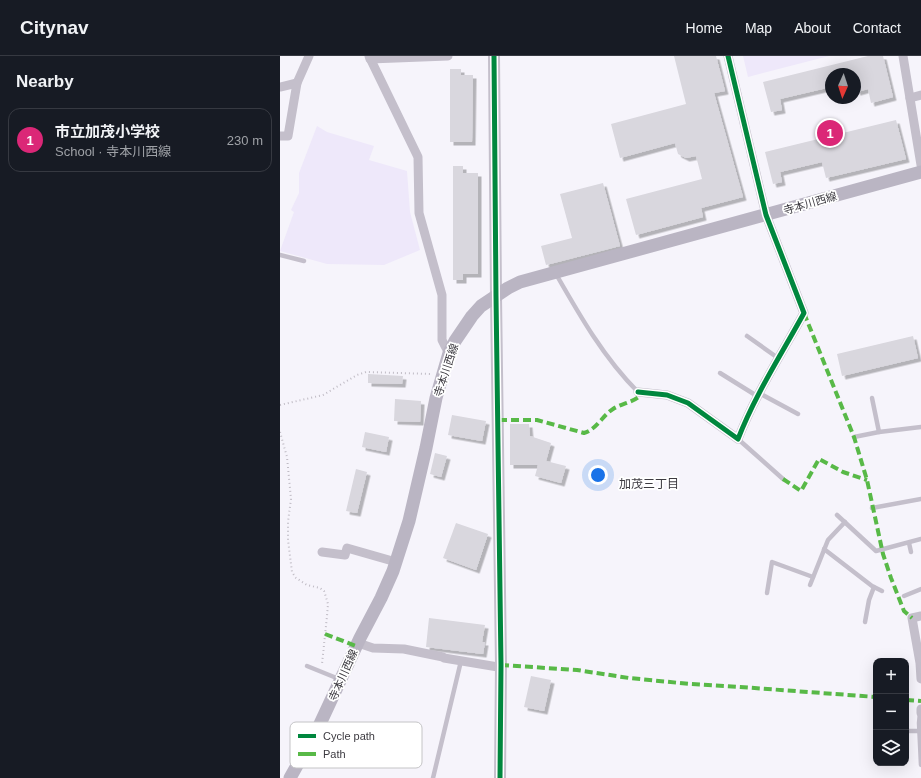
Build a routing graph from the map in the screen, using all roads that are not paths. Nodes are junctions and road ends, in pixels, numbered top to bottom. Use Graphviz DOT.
graph roads {
  1 [pos="309,56"];
  2 [pos="448,56"];
  3 [pos="494,56"];
  4 [pos="728,56"];
  5 [pos="904,56"];
  6 [pos="369,57"];
  7 [pos="297,83"];
  8 [pos="280,87"];
  9 [pos="921,95"];
  10 [pos="910,98"];
  11 [pos="280,136"];
  12 [pos="921,164"];
  13 [pos="921,172"];
  14 [pos="766,215"];
  15 [pos="280,255"];
  16 [pos="304,261"];
  17 [pos="555,272"];
  18 [pos="496,296"];
  19 [pos="747,336"];
  20 [pos="449,353"];
  21 [pos="779,358"];
  22 [pos="720,373"];
  23 [pos="638,392"];
  24 [pos="758,395"];
  25 [pos="872,398"];
  26 [pos="798,414"];
  27 [pos="921,427"];
  28 [pos="879,432"];
  29 [pos="854,437"];
  30 [pos="738,439"];
  31 [pos="783,479"];
  32 [pos="921,499"];
  33 [pos="872,508"];
  34 [pos="837,514"];
  35 [pos="845,522"];
  36 [pos="921,540"];
  37 [pos="909,543"];
  38 [pos="824,550"];
  39 [pos="322,552"];
  40 [pos="911,552"];
  41 [pos="396,562"];
  42 [pos="813,578"];
  43 [pos="810,585"];
  44 [pos="874,587"];
  45 [pos="921,590"];
  46 [pos="882,591"];
  47 [pos="767,593"];
  48 [pos="904,596"];
  49 [pos="921,616"];
  50 [pos="865,622"];
  51 [pos="358,643"];
  52 [pos="461,661"];
  53 [pos="921,664"];
  54 [pos="501,665"];
  55 [pos="307,666"];
  56 [pos="921,679"];
  57 [pos="341,680"];
  58 [pos="921,712"];
  59 [pos="321,722"];
  60 [pos="909,731"];
  61 [pos="919,731"];
  62 [pos="434,744"];
  63 [pos="440,745"];
  64 [pos="921,765"];
  65 [pos="296,768"];
  66 [pos="290,778"];
  67 [pos="433,778"];
  68 [pos="500,778"];
  1 -- 7 [label="street"];
  2 -- 6 [label="street"];
  3 -- 18 [label="street"];
  4 -- 14 [label="street"];
  5 -- 10 [label="street"];
  6 -- 20 [label="street"];
  7 -- 8 [label="street"];
  7 -- 11 [label="street"];
  9 -- 10 [label="street"];
  10 -- 12 [label="street"];
  13 -- 14 [label="main road, 寺本川西線"];
  14 -- 17 [label="main road, 寺本川西線"];
  14 -- 21 [label="street"];
  15 -- 16 [label="lane"];
  17 -- 18 [label="main road, 寺本川西線"];
  17 -- 23 [label="lane"];
  18 -- 20 [label="main road, 寺本川西線"];
  18 -- 54 [label="street"];
  19 -- 21 [label="lane"];
  20 -- 41 [label="main road, 寺本川西線"];
  21 -- 24 [label="street"];
  22 -- 24 [label="lane"];
  23 -- 30 [label="street"];
  24 -- 26 [label="lane"];
  24 -- 30 [label="street"];
  25 -- 28 [label="lane"];
  27 -- 28 [label="lane"];
  28 -- 29 [label="lane"];
  30 -- 31 [label="lane"];
  32 -- 33 [label="lane"];
  34 -- 35 [label="lane"];
  35 -- 37 [label="lane"];
  35 -- 38 [label="lane"];
  36 -- 37 [label="lane"];
  37 -- 40 [label="lane"];
  38 -- 42 [label="lane"];
  38 -- 44 [label="lane"];
  39 -- 41 [label="street"];
  41 -- 51 [label="main road, 寺本川西線"];
  42 -- 43 [label="lane"];
  42 -- 47 [label="lane"];
  44 -- 46 [label="lane"];
  44 -- 50 [label="lane"];
  45 -- 48 [label="lane"];
  49 -- 53 [label="street"];
  51 -- 52 [label="street"];
  51 -- 57 [label="main road, 寺本川西線"];
  52 -- 54 [label="street"];
  52 -- 63 [label="lane"];
  53 -- 56 [label="street"];
  54 -- 68 [label="street"];
  55 -- 57 [label="lane"];
  57 -- 59 [label="main road, 寺本川西線"];
  58 -- 61 [label="lane"];
  60 -- 61 [label="lane"];
  61 -- 64 [label="lane"];
  62 -- 63 [label="lane"];
  63 -- 67 [label="lane"];
  65 -- 66 [label="main road, 寺本川西線"];
}
